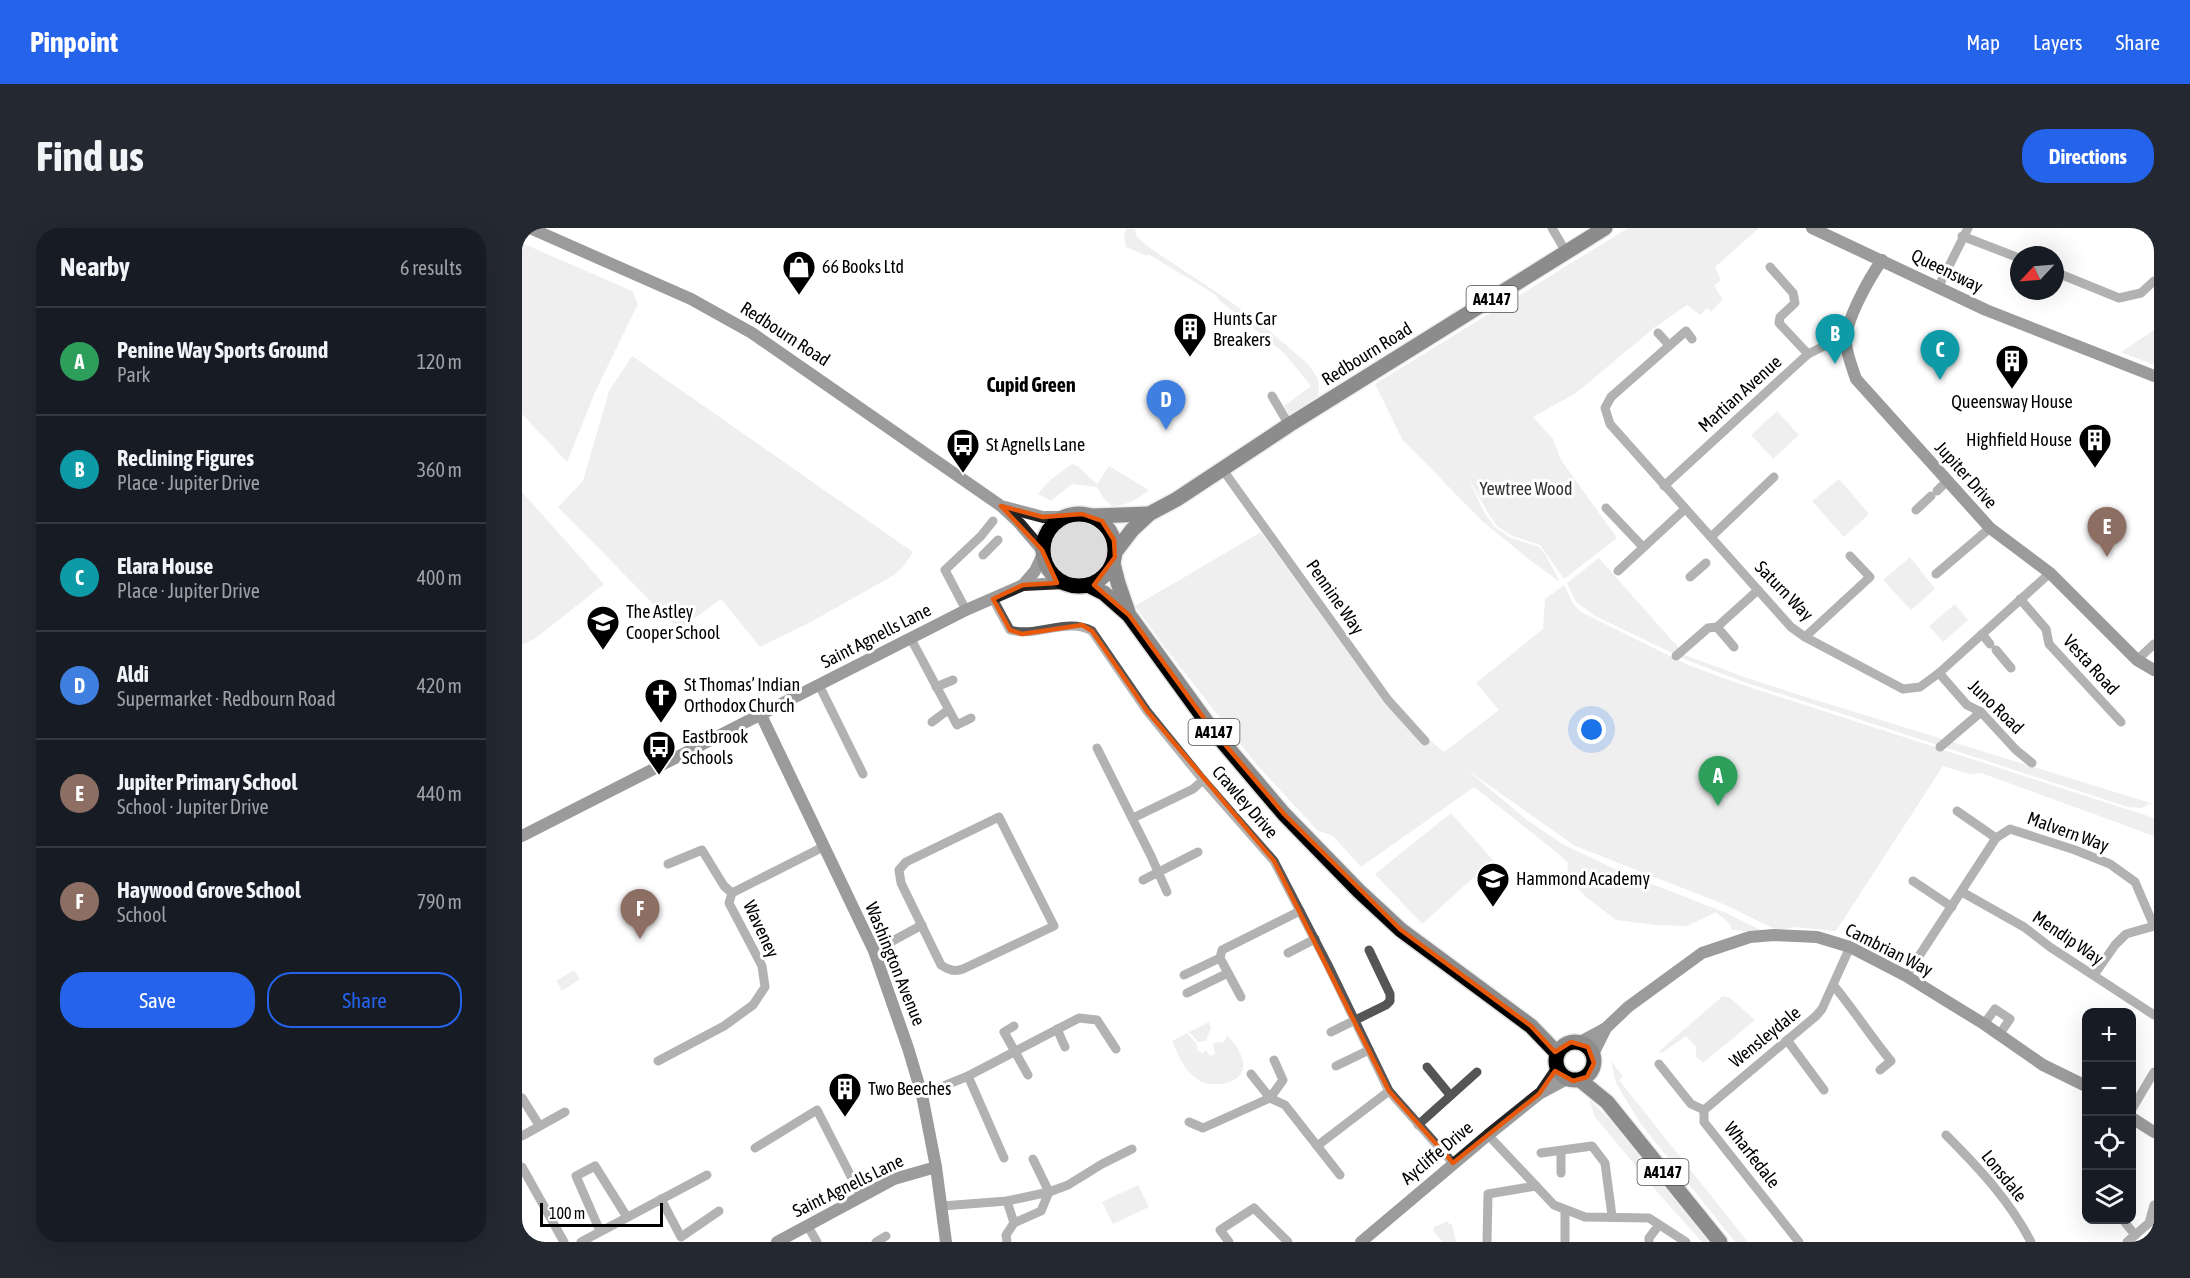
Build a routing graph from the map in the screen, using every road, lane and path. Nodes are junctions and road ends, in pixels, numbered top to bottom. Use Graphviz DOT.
graph roads {
  1 [pos="530,228"];
  2 [pos="1552,228"];
  3 [pos="1605,228"];
  4 [pos="1812,228"];
  5 [pos="1826,228"];
  6 [pos="1965,232"];
  7 [pos="1859,249"];
  8 [pos="1566,252"];
  9 [pos="2010,254"];
  10 [pos="1882,260"];
  11 [pos="1770,267"];
  12 [pos="2064,276"];
  13 [pos="2154,281"];
  14 [pos="1938,288"];
  15 [pos="1658,333"];
  16 [pos="1692,339"];
  17 [pos="1846,340"];
  18 [pos="1669,345"];
  19 [pos="1808,354"];
  20 [pos="2154,375"];
  21 [pos="1272,396"];
  22 [pos="1289,425"];
  23 [pos="1223,470"];
  24 [pos="1774,477"];
  25 [pos="1947,481"];
  26 [pos="1664,486"];
  27 [pos="1001,506"];
  28 [pos="1606,508"];
  29 [pos="1684,509"];
  30 [pos="1916,510"];
  31 [pos="1149,514"];
  32 [pos="1092,516"];
  33 [pos="1063,517"];
  34 [pos="993,521"];
  35 [pos="1990,528"];
  36 [pos="981,536"];
  37 [pos="1711,537"];
  38 [pos="998,540"];
  39 [pos="1643,547"];
  40 [pos="1721,549"];
  41 [pos="1043,553"];
  42 [pos="1850,556"];
  43 [pos="1115,557"];
  44 [pos="1618,571"];
  45 [pos="2050,573"];
  46 [pos="1936,574"];
  47 [pos="1690,577"];
  48 [pos="1066,583"];
  49 [pos="1023,585"];
  50 [pos="1088,585"];
  51 [pos="1758,590"];
  52 [pos="993,599"];
  53 [pos="2020,599"];
  54 [pos="966,610"];
  55 [pos="1129,615"];
  56 [pos="1717,627"];
  57 [pos="1982,634"];
  58 [pos="1805,637"];
  59 [pos="911,639"];
  60 [pos="2154,644"];
  61 [pos="1734,647"];
  62 [pos="1676,656"];
  63 [pos="2137,660"];
  64 [pos="2011,668"];
  65 [pos="2154,670"];
  66 [pos="1939,673"];
  67 [pos="954,680"];
  68 [pos="819,685"];
  69 [pos="936,687"];
  70 [pos="948,710"];
  71 [pos="1981,712"];
  72 [pos="761,715"];
  73 [pos="971,718"];
  74 [pos="932,722"];
  75 [pos="2121,722"];
  76 [pos="1425,741"];
  77 [pos="1940,747"];
  78 [pos="1097,748"];
  79 [pos="2032,763"];
  80 [pos="862,774"];
  81 [pos="1203,780"];
  82 [pos="1957,811"];
  83 [pos="1132,818"];
  84 [pos="522,836"];
  85 [pos="1996,838"];
  86 [pos="825,846"];
  87 [pos="1198,852"];
  88 [pos="668,864"];
  89 [pos="1158,872"];
  90 [pos="1143,879"];
  91 [pos="1913,882"];
  92 [pos="1167,892"];
  93 [pos="1962,892"];
  94 [pos="732,893"];
  95 [pos="1952,907"];
  96 [pos="1300,911"];
  97 [pos="922,925"];
  98 [pos="2154,926"];
  99 [pos="1315,939"];
  100 [pos="1850,947"];
  101 [pos="1369,950"];
  102 [pos="874,951"];
  103 [pos="1288,953"];
  104 [pos="1220,958"];
  105 [pos="1228,973"];
  106 [pos="1184,975"];
  107 [pos="2094,975"];
  108 [pos="1906,976"];
  109 [pos="1834,986"];
  110 [pos="1187,993"];
  111 [pos="1241,997"];
  112 [pos="2154,1015"];
  113 [pos="1355,1021"];
  114 [pos="1984,1024"];
  115 [pos="1014,1026"];
  116 [pos="1531,1026"];
  117 [pos="1606,1028"];
  118 [pos="1057,1029"];
  119 [pos="1331,1032"];
  120 [pos="1999,1035"];
  121 [pos="1787,1040"];
  122 [pos="1575,1042"];
  123 [pos="1065,1047"];
  124 [pos="1116,1049"];
  125 [pos="1369,1050"];
  126 [pos="1014,1051"];
  127 [pos="1594,1058"];
  128 [pos="1274,1060"];
  129 [pos="658,1061"];
  130 [pos="1659,1064"];
  131 [pos="1336,1066"];
  132 [pos="1427,1067"];
  133 [pos="1565,1070"];
  134 [pos="1880,1070"];
  135 [pos="1476,1072"];
  136 [pos="2154,1072"];
  137 [pos="1251,1074"];
  138 [pos="1028,1075"];
  139 [pos="968,1076"];
  140 [pos="2082,1084"];
  141 [pos="1824,1090"];
  142 [pos="1389,1091"];
  143 [pos="922,1095"];
  144 [pos="1450,1095"];
  145 [pos="522,1098"];
  146 [pos="1270,1098"];
  147 [pos="1607,1102"];
  148 [pos="2136,1102"];
  149 [pos="1704,1110"];
  150 [pos="565,1113"];
  151 [pos="2136,1121"];
  152 [pos="1189,1122"];
  153 [pos="539,1125"];
  154 [pos="1418,1125"];
  155 [pos="2154,1132"];
  156 [pos="1488,1135"];
  157 [pos="1946,1135"];
  158 [pos="522,1136"];
  159 [pos="1317,1146"];
  160 [pos="754,1148"];
  161 [pos="1132,1149"];
  162 [pos="1561,1151"];
  163 [pos="1541,1153"];
  164 [pos="1004,1158"];
  165 [pos="1033,1159"];
  166 [pos="1453,1163"];
  167 [pos="522,1167"];
  168 [pos="936,1167"];
  169 [pos="1561,1173"];
  170 [pos="707,1175"];
  171 [pos="1340,1175"];
  172 [pos="1536,1185"];
  173 [pos="1049,1192"];
  174 [pos="861,1196"];
  175 [pos="661,1199"];
  176 [pos="1007,1201"];
  177 [pos="2154,1205"];
  178 [pos="942,1206"];
  179 [pos="719,1211"];
  180 [pos="1565,1211"];
  181 [pos="1612,1216"];
  182 [pos="627,1217"];
  183 [pos="1014,1222"];
  184 [pos="2127,1224"];
  185 [pos="1659,1225"];
  186 [pos="807,1226"];
  187 [pos="600,1231"];
  188 [pos="2135,1235"];
  189 [pos="886,1236"];
  190 [pos="564,1242"];
  191 [pos="581,1242"];
  192 [pos="777,1242"];
  193 [pos="817,1242"];
  194 [pos="876,1242"];
  195 [pos="946,1242"];
  196 [pos="1007,1242"];
  197 [pos="1229,1242"];
  198 [pos="1287,1242"];
  199 [pos="1361,1242"];
  200 [pos="1487,1242"];
  201 [pos="1565,1242"];
  202 [pos="1649,1242"];
  203 [pos="1686,1242"];
  204 [pos="1720,1242"];
  205 [pos="1799,1242"];
  206 [pos="2031,1242"];
  207 [pos="2127,1242"];
  1 -- 27 [label="street, Redbourn Road"];
  2 -- 8 [label="street"];
  3 -- 8 [label="main road, Redbourn Road / A4147"];
  4 -- 7 [label="street, Queensway"];
  5 -- 7 [label="street, Queensway"];
  6 -- 9 [label="street"];
  6 -- 14 [label="street"];
  7 -- 10 [label="street, Queensway"];
  8 -- 22 [label="main road, Redbourn Road / A4147"];
  10 -- 14 [label="street, Queensway"];
  10 -- 17 [label="street, Jupiter Drive"];
  11 -- 19 [label="street"];
  12 -- 13 [label="street"];
  14 -- 20 [label="street, Queensway"];
  15 -- 18 [label="street"];
  16 -- 18 [label="street, Saturn Way"];
  17 -- 19 [label="street, Martian Avenue"];
  17 -- 25 [label="street, Jupiter Drive"];
  18 -- 26 [label="street, Saturn Way"];
  19 -- 26 [label="street, Martian Avenue"];
  21 -- 22 [label="street"];
  22 -- 23 [label="main road, Redbourn Road / A4147"];
  23 -- 31 [label="main road, Redbourn Road / A4147"];
  23 -- 76 [label="street, Pennine Way"];
  24 -- 37 [label="street"];
  25 -- 30 [label="street"];
  25 -- 35 [label="street, Jupiter Drive"];
  26 -- 29 [label="street, Saturn Way"];
  27 -- 33 [label="street, Redbourn Road"];
  27 -- 41 [label="street, Redbourn Road"];
  28 -- 39 [label="street"];
  29 -- 37 [label="street, Saturn Way"];
  29 -- 39 [label="street"];
  31 -- 32 [label="main road, Redbourn Road / A4147"];
  31 -- 43 [label="main road, Redbourn Road / A4147"];
  32 -- 33 [label="main road"];
  32 -- 43 [label="main road"];
  33 -- 41 [label="main road"];
  34 -- 36 [label="street"];
  35 -- 45 [label="street, Jupiter Drive"];
  35 -- 46 [label="street"];
  36 -- 38 [label="street"];
  36 -- 54 [label="street"];
  37 -- 40 [label="street, Saturn Way"];
  39 -- 44 [label="street"];
  40 -- 47 [label="street"];
  40 -- 51 [label="street, Saturn Way"];
  41 -- 48 [label="main road"];
  41 -- 49 [label="street"];
  42 -- 58 [label="street"];
  43 -- 50 [label="main road"];
  43 -- 55 [label="main road, A4147"];
  45 -- 53 [label="street, Saturn Way"];
  45 -- 63 [label="street, Jupiter Drive"];
  48 -- 49 [label="street, Saint Agnells Lane"];
  48 -- 50 [label="main road"];
  49 -- 52 [label="street, Saint Agnells Lane"];
  50 -- 55 [label="main road, A4147"];
  51 -- 56 [label="street"];
  51 -- 58 [label="street, Saturn Way"];
  52 -- 54 [label="street, Saint Agnells Lane"];
  52 -- 81 [label="street, Crawley Drive"];
  53 -- 57 [label="street, Saturn Way"];
  53 -- 75 [label="street, Vesta Road"];
  54 -- 59 [label="street, Saint Agnells Lane"];
  55 -- 116 [label="main road, A4147"];
  56 -- 61 [label="street"];
  56 -- 62 [label="street"];
  57 -- 64 [label="street"];
  57 -- 66 [label="street, Saturn Way"];
  58 -- 66 [label="street, Saturn Way"];
  59 -- 68 [label="street, Saint Agnells Lane"];
  59 -- 69 [label="street"];
  60 -- 63 [label="street"];
  63 -- 65 [label="street, Jupiter Drive"];
  66 -- 71 [label="street, Juno Road"];
  67 -- 69 [label="street"];
  68 -- 72 [label="street, Saint Agnells Lane"];
  68 -- 80 [label="street"];
  69 -- 70 [label="street"];
  70 -- 73 [label="street"];
  70 -- 74 [label="street"];
  71 -- 77 [label="street"];
  71 -- 79 [label="street, Juno Road"];
  72 -- 84 [label="street, Saint Agnells Lane"];
  72 -- 86 [label="street, Washington Avenue"];
  78 -- 83 [label="street"];
  81 -- 83 [label="street"];
  81 -- 96 [label="street, Crawley Drive"];
  82 -- 85 [label="street"];
  83 -- 89 [label="street"];
  85 -- 93 [label="street"];
  85 -- 98 [label="street, Malvern Way"];
  86 -- 94 [label="street, Waveney"];
  86 -- 102 [label="street, Washington Avenue"];
  87 -- 89 [label="street"];
  88 -- 94 [label="street"];
  89 -- 90 [label="street"];
  89 -- 92 [label="street"];
  91 -- 95 [label="street"];
  93 -- 95 [label="street"];
  93 -- 107 [label="street, Mendip Way"];
  94 -- 129 [label="street, Waveney"];
  95 -- 108 [label="street"];
  96 -- 99 [label="street, Crawley Drive"];
  96 -- 104 [label="street"];
  97 -- 97 [label="street"];
  97 -- 102 [label="street"];
  98 -- 107 [label="street"];
  99 -- 103 [label="street"];
  99 -- 113 [label="street, Crawley Drive"];
  100 -- 108 [label="street, Cambrian Way"];
  100 -- 109 [label="street, Wensleydale"];
  100 -- 117 [label="street, Cambrian Way"];
  101 -- 113 [label="street"];
  102 -- 143 [label="street, Washington Avenue"];
  104 -- 105 [label="street"];
  104 -- 106 [label="street"];
  105 -- 110 [label="street"];
  105 -- 111 [label="street"];
  107 -- 112 [label="street, Mendip Way"];
  108 -- 114 [label="street, Cambrian Way"];
  109 -- 121 [label="street, Wensleydale"];
  109 -- 134 [label="street"];
  113 -- 119 [label="street"];
  113 -- 125 [label="street, Crawley Drive"];
  114 -- 120 [label="street, Cambrian Way"];
  114 -- 120 [label="street"];
  115 -- 126 [label="street"];
  116 -- 122 [label="main road, A4147"];
  116 -- 133 [label="main road, A4147"];
  117 -- 122 [label="street, Cambrian Way"];
  117 -- 127 [label="street, Cambrian Way"];
  118 -- 123 [label="street"];
  118 -- 124 [label="street"];
  118 -- 126 [label="street"];
  120 -- 140 [label="street, Cambrian Way"];
  121 -- 141 [label="street"];
  121 -- 149 [label="street, Wensleydale"];
  122 -- 127 [label="main road"];
  122 -- 133 [label="main road"];
  125 -- 131 [label="street"];
  125 -- 142 [label="street, Crawley Drive"];
  126 -- 138 [label="street"];
  126 -- 139 [label="street"];
  127 -- 133 [label="main road"];
  127 -- 147 [label="main road, A4147"];
  128 -- 146 [label="street"];
  130 -- 149 [label="street, Wharfedale"];
  132 -- 144 [label="street"];
  133 -- 147 [label="main road, A4147"];
  133 -- 156 [label="street, Aycliffe Drive"];
  135 -- 144 [label="street"];
  136 -- 148 [label="street"];
  137 -- 146 [label="street"];
  139 -- 143 [label="street"];
  139 -- 164 [label="street"];
  142 -- 154 [label="street, Crawley Drive"];
  142 -- 159 [label="street"];
  143 -- 168 [label="street, Washington Avenue"];
  144 -- 154 [label="street"];
  145 -- 153 [label="street"];
  146 -- 152 [label="street"];
  146 -- 159 [label="street"];
  147 -- 204 [label="main road, A4147"];
  149 -- 205 [label="street, Wharfedale"];
  150 -- 153 [label="street"];
  151 -- 155 [label="street"];
  153 -- 158 [label="street"];
  154 -- 166 [label="street, Crawley Drive"];
  156 -- 166 [label="street, Aycliffe Drive"];
  156 -- 172 [label="street"];
  157 -- 206 [label="street, Lonsdale"];
  159 -- 171 [label="street"];
  160 -- 174 [label="street"];
  161 -- 173 [label="street"];
  162 -- 163 [label="street"];
  162 -- 169 [label="street"];
  162 -- 181 [label="street"];
  165 -- 173 [label="street"];
  166 -- 199 [label="street, Aycliffe Drive"];
  167 -- 190 [label="street"];
  168 -- 174 [label="street, Saint Agnells Lane"];
  168 -- 178 [label="street, Washington Avenue"];
  170 -- 175 [label="street"];
  172 -- 180 [label="street"];
  172 -- 200 [label="street"];
  173 -- 176 [label="street"];
  173 -- 183 [label="street"];
  174 -- 186 [label="street, Saint Agnells Lane"];
  175 -- 179 [label="street"];
  175 -- 182 [label="street"];
  176 -- 178 [label="street"];
  176 -- 183 [label="street"];
  177 -- 188 [label="street"];
  178 -- 195 [label="street, Washington Avenue"];
  180 -- 181 [label="street"];
  180 -- 201 [label="street"];
  181 -- 185 [label="street"];
  182 -- 187 [label="street"];
  182 -- 187 [label="street"];
  183 -- 196 [label="street"];
  184 -- 188 [label="street"];
  185 -- 202 [label="street"];
  185 -- 203 [label="street"];
  186 -- 192 [label="street, Saint Agnells Lane"];
  186 -- 193 [label="street"];
  187 -- 191 [label="street"];
  188 -- 207 [label="street"];
  189 -- 194 [label="street"];
  197 -- 198 [label="street"];
}
